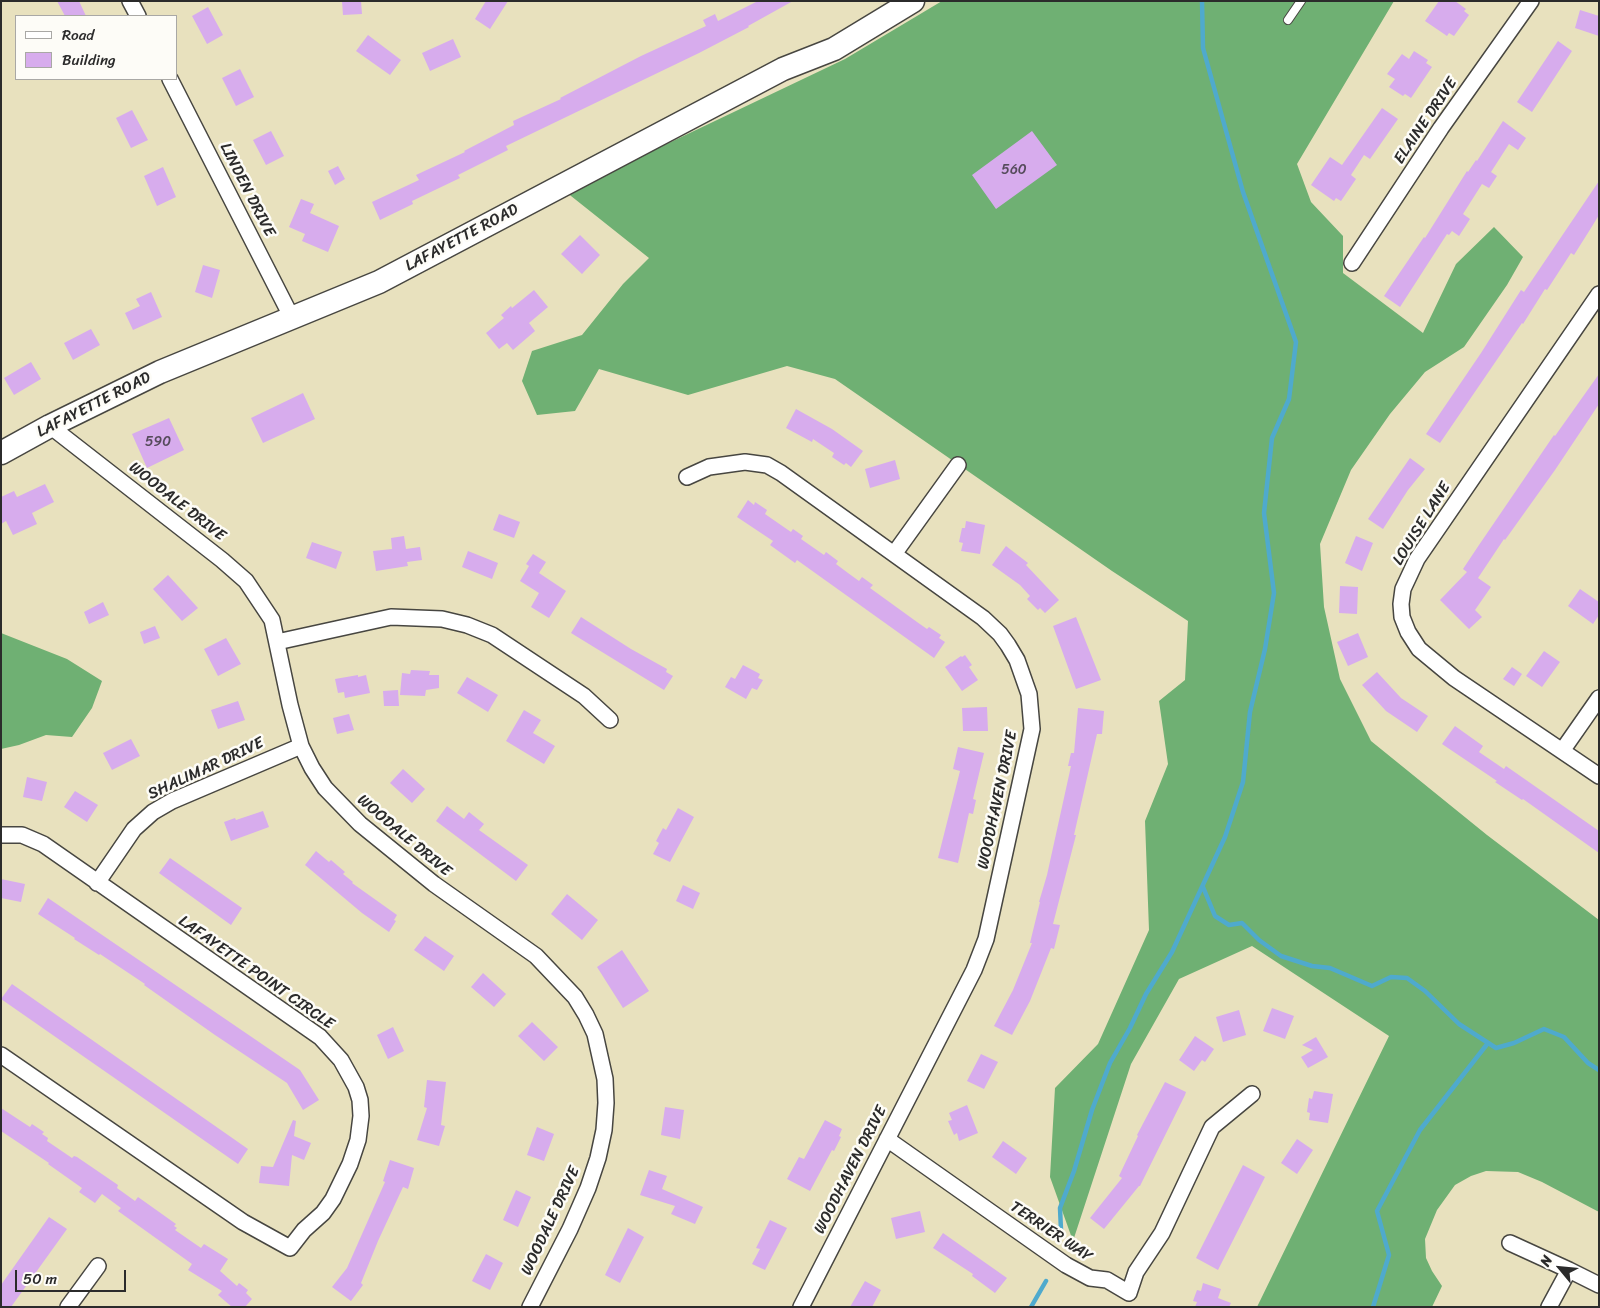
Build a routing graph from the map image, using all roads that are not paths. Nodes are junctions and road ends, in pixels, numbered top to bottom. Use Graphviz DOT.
graph roads {
  1 [pos="130,1"];
  2 [pos="913,1"];
  3 [pos="1301,1"];
  4 [pos="1531,1"];
  5 [pos="137,15"];
  6 [pos="1288,20"];
  7 [pos="171,80"];
  8 [pos="1352,263"];
  9 [pos="1599,294"];
  10 [pos="292,318"];
  11 [pos="50,426"];
  12 [pos="1,453"];
  13 [pos="958,465"];
  14 [pos="687,477"];
  15 [pos="894,554"];
  16 [pos="277,642"];
  17 [pos="1599,698"];
  18 [pos="610,720"];
  19 [pos="301,746"];
  20 [pos="1562,750"];
  21 [pos="1599,776"];
  22 [pos="1,836"];
  23 [pos="97,883"];
  24 [pos="1,1054"];
  25 [pos="1252,1094"];
  26 [pos="887,1139"];
  27 [pos="1510,1244"];
  28 [pos="98,1266"];
  29 [pos="1569,1270"];
  30 [pos="1599,1284"];
  31 [pos="68,1307"];
  32 [pos="530,1307"];
  33 [pos="801,1307"];
  34 [pos="1549,1307"];
  1 -- 5 [label="street"];
  2 -- 10 [label="main road, LAFAYETTE ROAD"];
  3 -- 6 [label="lane"];
  4 -- 8 [label="street, ELAINE DRIVE"];
  7 -- 10 [label="street, LINDEN DRIVE"];
  9 -- 20 [label="street, LOUISE LANE"];
  10 -- 11 [label="main road, LAFAYETTE ROAD"];
  11 -- 12 [label="main road, LAFAYETTE ROAD"];
  11 -- 16 [label="street, WOODALE DRIVE"];
  13 -- 15 [label="street"];
  14 -- 15 [label="street, WOODHAVEN DRIVE"];
  15 -- 26 [label="street, WOODHAVEN DRIVE"];
  16 -- 18 [label="street"];
  16 -- 19 [label="street, WOODALE DRIVE"];
  17 -- 20 [label="street"];
  19 -- 23 [label="street, SHALIMAR DRIVE"];
  19 -- 32 [label="street, WOODALE DRIVE"];
  20 -- 21 [label="street, LOUISE LANE"];
  22 -- 23 [label="street, LAFAYETTE POINT CIRCLE"];
  23 -- 24 [label="street, LAFAYETTE POINT CIRCLE"];
  25 -- 26 [label="street, TERRIER WAY"];
  26 -- 33 [label="street, WOODHAVEN DRIVE"];
  27 -- 29 [label="street"];
  28 -- 31 [label="street"];
  29 -- 30 [label="street"];
  29 -- 34 [label="street"];
}
